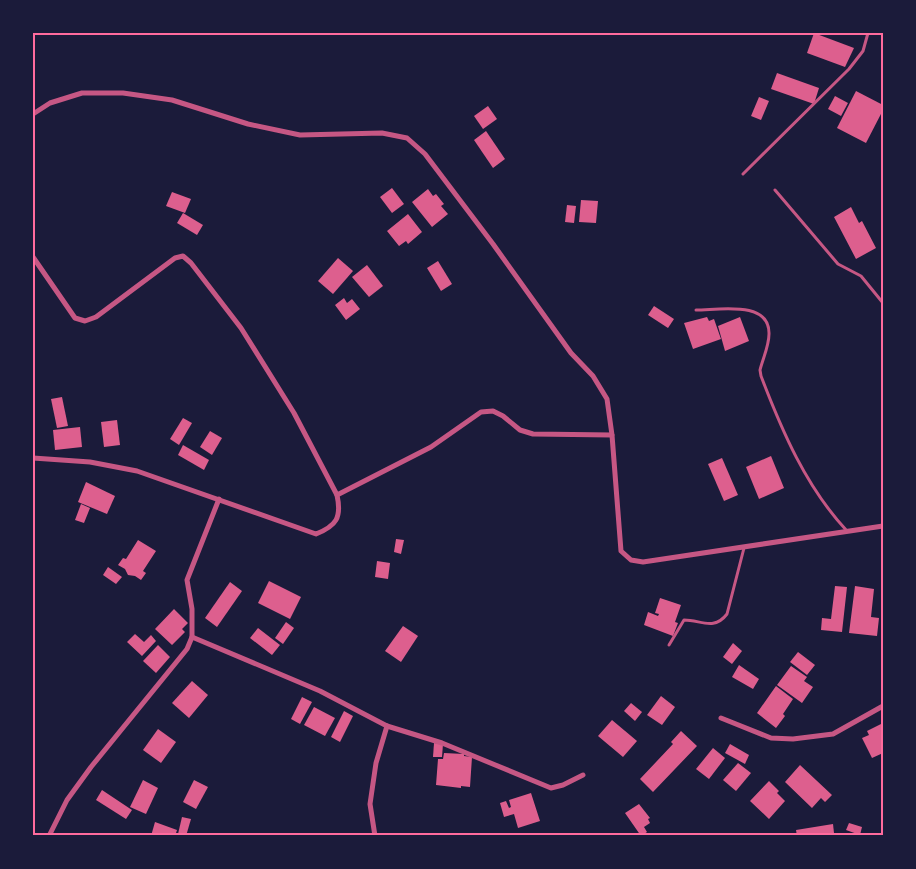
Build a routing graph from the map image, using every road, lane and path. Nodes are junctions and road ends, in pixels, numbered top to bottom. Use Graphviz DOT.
graph roads {
  1 [pos="868,33"];
  2 [pos="33,114"];
  3 [pos="743,174"];
  4 [pos="775,190"];
  5 [pos="33,257"];
  6 [pos="883,303"];
  7 [pos="696,310"];
  8 [pos="612,435"];
  9 [pos="33,458"];
  10 [pos="337,495"];
  11 [pos="219,499"];
  12 [pos="883,526"];
  13 [pos="847,531"];
  14 [pos="744,547"];
  15 [pos="192,637"];
  16 [pos="669,645"];
  17 [pos="883,706"];
  18 [pos="722,718"];
  19 [pos="387,726"];
  20 [pos="582,775"];
  21 [pos="48,836"];
  22 [pos="375,836"];
  1 -- 3 [label="lane"];
  2 -- 8 [label="street"];
  4 -- 6 [label="lane"];
  5 -- 10 [label="street"];
  7 -- 13 [label="lane"];
  8 -- 10 [label="street"];
  8 -- 14 [label="street"];
  9 -- 11 [label="street"];
  10 -- 11 [label="street"];
  11 -- 15 [label="street"];
  12 -- 13 [label="street"];
  13 -- 14 [label="street"];
  14 -- 16 [label="lane"];
  15 -- 19 [label="street"];
  15 -- 21 [label="street"];
  17 -- 18 [label="street"];
  19 -- 20 [label="street"];
  19 -- 22 [label="street"];
}
